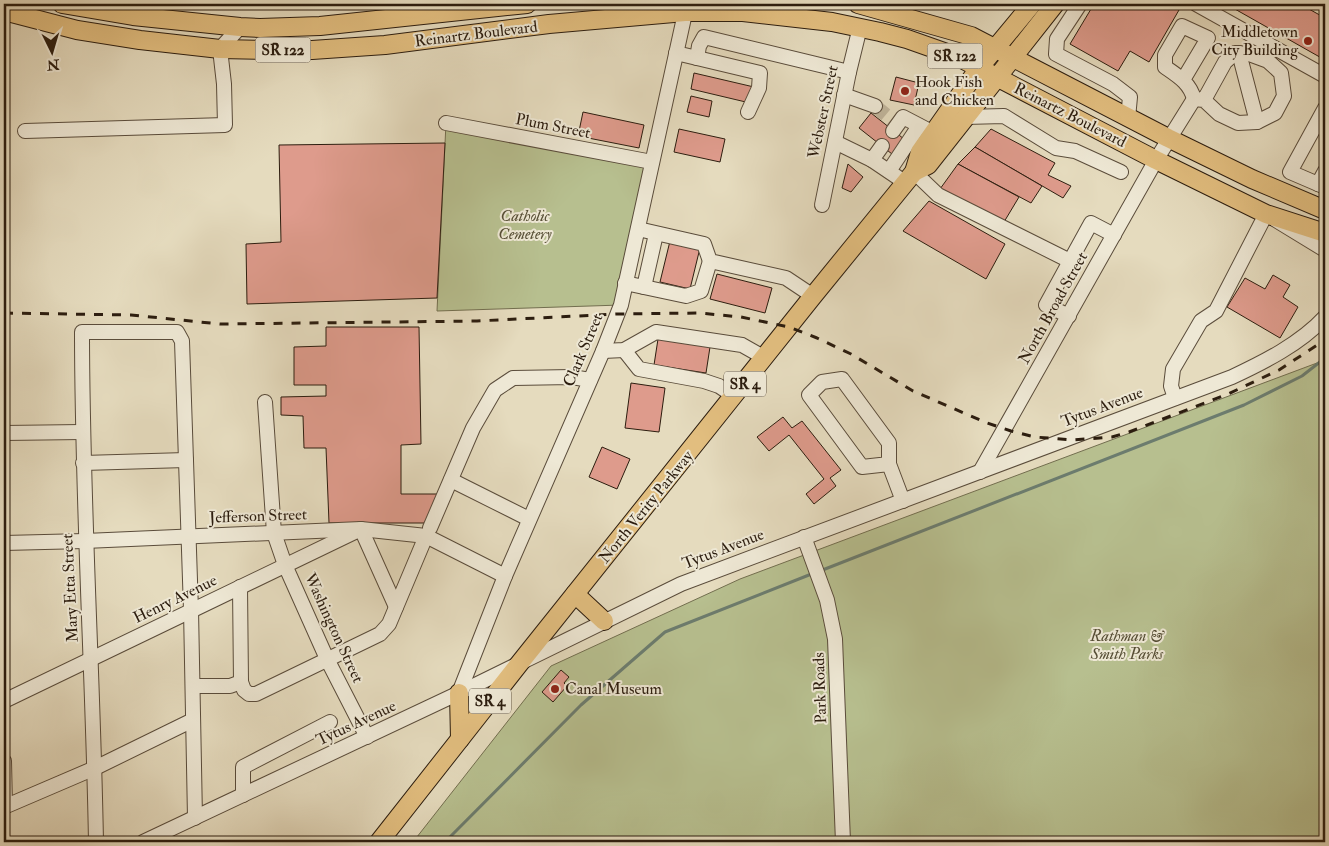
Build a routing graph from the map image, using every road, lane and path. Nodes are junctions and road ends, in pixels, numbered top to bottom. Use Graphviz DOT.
graph roads {
  1 [pos="62,4"];
  2 [pos="527,4"];
  3 [pos="858,4"];
  4 [pos="1032,4"];
  5 [pos="1055,4"];
  6 [pos="1080,4"];
  7 [pos="1196,4"];
  8 [pos="686,8"];
  9 [pos="4,11"];
  10 [pos="860,27"];
  11 [pos="240,28"];
  12 [pos="740,46"];
  13 [pos="220,48"];
  14 [pos="996,48"];
  15 [pos="767,52"];
  16 [pos="676,53"];
  17 [pos="1240,53"];
  18 [pos="1014,57"];
  19 [pos="697,58"];
  20 [pos="734,67"];
  21 [pos="979,68"];
  22 [pos="849,72"];
  23 [pos="760,73"];
  24 [pos="1325,76"];
  25 [pos="996,77"];
  26 [pos="1183,80"];
  27 [pos="844,95"];
  28 [pos="1199,99"];
  29 [pos="875,106"];
  30 [pos="1325,108"];
  31 [pos="748,112"];
  32 [pos="965,117"];
  33 [pos="1128,118"];
  34 [pos="1257,122"];
  35 [pos="446,123"];
  36 [pos="894,126"];
  37 [pos="926,129"];
  38 [pos="25,131"];
  39 [pos="1168,138"];
  40 [pos="835,142"];
  41 [pos="882,146"];
  42 [pos="872,160"];
  43 [pos="1156,160"];
  44 [pos="652,162"];
  45 [pos="888,171"];
  46 [pos="1325,171"];
  47 [pos="1121,172"];
  48 [pos="910,178"];
  49 [pos="1322,186"];
  50 [pos="822,205"];
  51 [pos="1325,210"];
  52 [pos="1266,214"];
  53 [pos="638,229"];
  54 [pos="1325,233"];
  55 [pos="656,234"];
  56 [pos="1114,235"];
  57 [pos="1325,250"];
  58 [pos="710,261"];
  59 [pos="1070,261"];
  60 [pos="625,283"];
  61 [pos="644,287"];
  62 [pos="813,296"];
  63 [pos="1069,316"];
  64 [pos="1325,317"];
  65 [pos="603,350"];
  66 [pos="624,350"];
  67 [pos="765,358"];
  68 [pos="590,380"];
  69 [pos="734,396"];
  70 [pos="1175,398"];
  71 [pos="265,402"];
  72 [pos="82,432"];
  73 [pos="4,434"];
  74 [pos="186,460"];
  75 [pos="83,463"];
  76 [pos="889,464"];
  77 [pos="980,472"];
  78 [pos="451,480"];
  79 [pos="903,501"];
  80 [pos="529,519"];
  81 [pos="361,529"];
  82 [pos="428,532"];
  83 [pos="274,533"];
  84 [pos="189,536"];
  85 [pos="804,537"];
  86 [pos="85,541"];
  87 [pos="4,543"];
  88 [pos="285,566"];
  89 [pos="505,576"];
  90 [pos="240,587"];
  91 [pos="575,594"];
  92 [pos="396,607"];
  93 [pos="192,610"];
  94 [pos="604,621"];
  95 [pos="91,658"];
  96 [pos="327,659"];
  97 [pos="519,664"];
  98 [pos="241,682"];
  99 [pos="193,686"];
  100 [pos="460,693"];
  101 [pos="4,701"];
  102 [pos="193,720"];
  103 [pos="330,722"];
  104 [pos="367,737"];
  105 [pos="460,739"];
  106 [pos="4,761"];
  107 [pos="95,768"];
  108 [pos="243,795"];
  109 [pos="5,807"];
  110 [pos="195,818"];
  111 [pos="96,842"];
  112 [pos="143,842"];
  113 [pos="379,842"];
  114 [pos="843,842"];
  1 -- 11 [label="main road, Reinartz Boulevard"];
  2 -- 11 [label="main road, Reinartz Boulevard"];
  3 -- 14 [label="main road, Reinartz Boulevard"];
  4 -- 14 [label="main road, SR 4"];
  5 -- 18 [label="main road, SR 4"];
  6 -- 33 [label="street"];
  7 -- 24 [label="street"];
  8 -- 10 [label="main road, Reinartz Boulevard / SR 122"];
  8 -- 13 [label="main road, Reinartz Boulevard / SR 122"];
  8 -- 16 [label="street, Clark Street"];
  9 -- 13 [label="main road, Reinartz Boulevard / SR 122"];
  10 -- 21 [label="main road, Reinartz Boulevard / SR 122"];
  10 -- 22 [label="street, Webster Street"];
  11 -- 13 [label="street"];
  12 -- 15 [label="street"];
  12 -- 19 [label="street"];
  12 -- 20 [label="street"];
  13 -- 38 [label="street"];
  14 -- 18 [label="main road, Reinartz Boulevard"];
  14 -- 21 [label="main road, North Verity Parkway / SR 4"];
  15 -- 22 [label="street"];
  15 -- 23 [label="street"];
  16 -- 19 [label="street"];
  16 -- 44 [label="street, Clark Street"];
  17 -- 28 [label="street, North Broad Street"];
  17 -- 34 [label="street"];
  17 -- 34 [label="street"];
  18 -- 25 [label="main road, SR 4"];
  18 -- 33 [label="main road, Reinartz Boulevard"];
  19 -- 20 [label="street"];
  20 -- 23 [label="street"];
  21 -- 25 [label="main road, Reinartz Boulevard / SR 122"];
  21 -- 37 [label="main road, North Verity Parkway / SR 4"];
  22 -- 27 [label="street, Webster Street"];
  23 -- 31 [label="street"];
  25 -- 32 [label="main road, North Verity Parkway / SR 4"];
  25 -- 43 [label="main road, Reinartz Boulevard / SR 122"];
  26 -- 28 [label="street"];
  27 -- 29 [label="street"];
  27 -- 40 [label="street, Webster Street"];
  28 -- 34 [label="street"];
  28 -- 39 [label="street, North Broad Street"];
  30 -- 49 [label="street"];
  32 -- 47 [label="street"];
  32 -- 48 [label="main road, North Verity Parkway / SR 4"];
  33 -- 39 [label="main road, Reinartz Boulevard"];
  35 -- 44 [label="street, Plum Street"];
  36 -- 37 [label="street"];
  37 -- 45 [label="street"];
  37 -- 48 [label="main road, North Verity Parkway / SR 4"];
  39 -- 43 [label="street, North Broad Street"];
  39 -- 51 [label="main road, Reinartz Boulevard"];
  40 -- 42 [label="street"];
  40 -- 50 [label="street, Webster Street"];
  41 -- 42 [label="street"];
  42 -- 45 [label="street"];
  43 -- 52 [label="main road, Reinartz Boulevard / SR 122"];
  43 -- 56 [label="street, North Broad Street"];
  44 -- 53 [label="street, Clark Street"];
  45 -- 48 [label="street"];
  46 -- 49 [label="street"];
  48 -- 59 [label="street"];
  48 -- 62 [label="main road, North Verity Parkway / SR 4"];
  52 -- 54 [label="main road, Reinartz Boulevard / SR 122"];
  52 -- 57 [label="street"];
  52 -- 70 [label="street"];
  53 -- 55 [label="street"];
  53 -- 60 [label="street, Clark Street"];
  55 -- 58 [label="street"];
  55 -- 61 [label="street"];
  56 -- 59 [label="street"];
  56 -- 63 [label="street, North Broad Street"];
  58 -- 61 [label="street"];
  58 -- 62 [label="street"];
  59 -- 63 [label="street"];
  60 -- 61 [label="street"];
  60 -- 65 [label="street, Clark Street"];
  62 -- 67 [label="main road, North Verity Parkway / SR 4"];
  63 -- 77 [label="street, North Broad Street"];
  64 -- 70 [label="street, Tytus Avenue"];
  65 -- 66 [label="street"];
  65 -- 68 [label="street, Clark Street"];
  66 -- 67 [label="street"];
  66 -- 69 [label="street"];
  67 -- 69 [label="main road, North Verity Parkway / SR 4"];
  68 -- 78 [label="street"];
  68 -- 80 [label="street, Clark Street"];
  69 -- 91 [label="main road, North Verity Parkway / SR 4"];
  70 -- 77 [label="street, Tytus Avenue"];
  71 -- 83 [label="street, Washington Street"];
  72 -- 73 [label="street"];
  72 -- 74 [label="street, Mary Etta Street"];
  72 -- 75 [label="street, Mary Etta Street"];
  74 -- 75 [label="street"];
  74 -- 84 [label="street"];
  75 -- 86 [label="street, Mary Etta Street"];
  76 -- 76 [label="street"];
  76 -- 79 [label="street"];
  77 -- 79 [label="street, Tytus Avenue"];
  78 -- 80 [label="street"];
  78 -- 82 [label="street"];
  79 -- 85 [label="street, Tytus Avenue"];
  80 -- 89 [label="street, Clark Street"];
  81 -- 82 [label="street, Jefferson Street"];
  81 -- 83 [label="street, Jefferson Street"];
  81 -- 88 [label="street, Henry Avenue"];
  81 -- 92 [label="street"];
  82 -- 89 [label="street, Jefferson Street"];
  82 -- 92 [label="street"];
  83 -- 84 [label="street, Jefferson Street"];
  83 -- 88 [label="street, Washington Street"];
  84 -- 86 [label="street, Jefferson Street"];
  84 -- 93 [label="street"];
  85 -- 94 [label="street, Tytus Avenue"];
  85 -- 114 [label="street, Park Roads"];
  86 -- 87 [label="street, Jefferson Street"];
  86 -- 95 [label="street, Mary Etta Street"];
  88 -- 90 [label="street, Henry Avenue"];
  88 -- 96 [label="street, Washington Street"];
  89 -- 100 [label="street, Clark Street"];
  90 -- 93 [label="street, Henry Avenue"];
  90 -- 98 [label="street"];
  91 -- 94 [label="main road"];
  91 -- 97 [label="main road, North Verity Parkway / SR 4"];
  92 -- 96 [label="street"];
  93 -- 95 [label="street, Henry Avenue"];
  93 -- 99 [label="street"];
  94 -- 97 [label="street, Tytus Avenue"];
  95 -- 101 [label="street, Henry Avenue"];
  95 -- 107 [label="street, Mary Etta Street"];
  96 -- 98 [label="street"];
  96 -- 104 [label="street, Washington Street"];
  97 -- 100 [label="street, Tytus Avenue"];
  97 -- 105 [label="main road, North Verity Parkway / SR 4"];
  98 -- 99 [label="street"];
  99 -- 102 [label="street"];
  100 -- 104 [label="street, Tytus Avenue"];
  100 -- 105 [label="main road"];
  102 -- 107 [label="street"];
  102 -- 110 [label="street"];
  103 -- 108 [label="street"];
  104 -- 108 [label="street, Tytus Avenue"];
  105 -- 113 [label="main road, North Verity Parkway / SR 4"];
  106 -- 109 [label="street"];
  107 -- 109 [label="street"];
  107 -- 111 [label="street, Mary Etta Street"];
  108 -- 110 [label="street, Tytus Avenue"];
  110 -- 112 [label="street, Tytus Avenue"];
}
